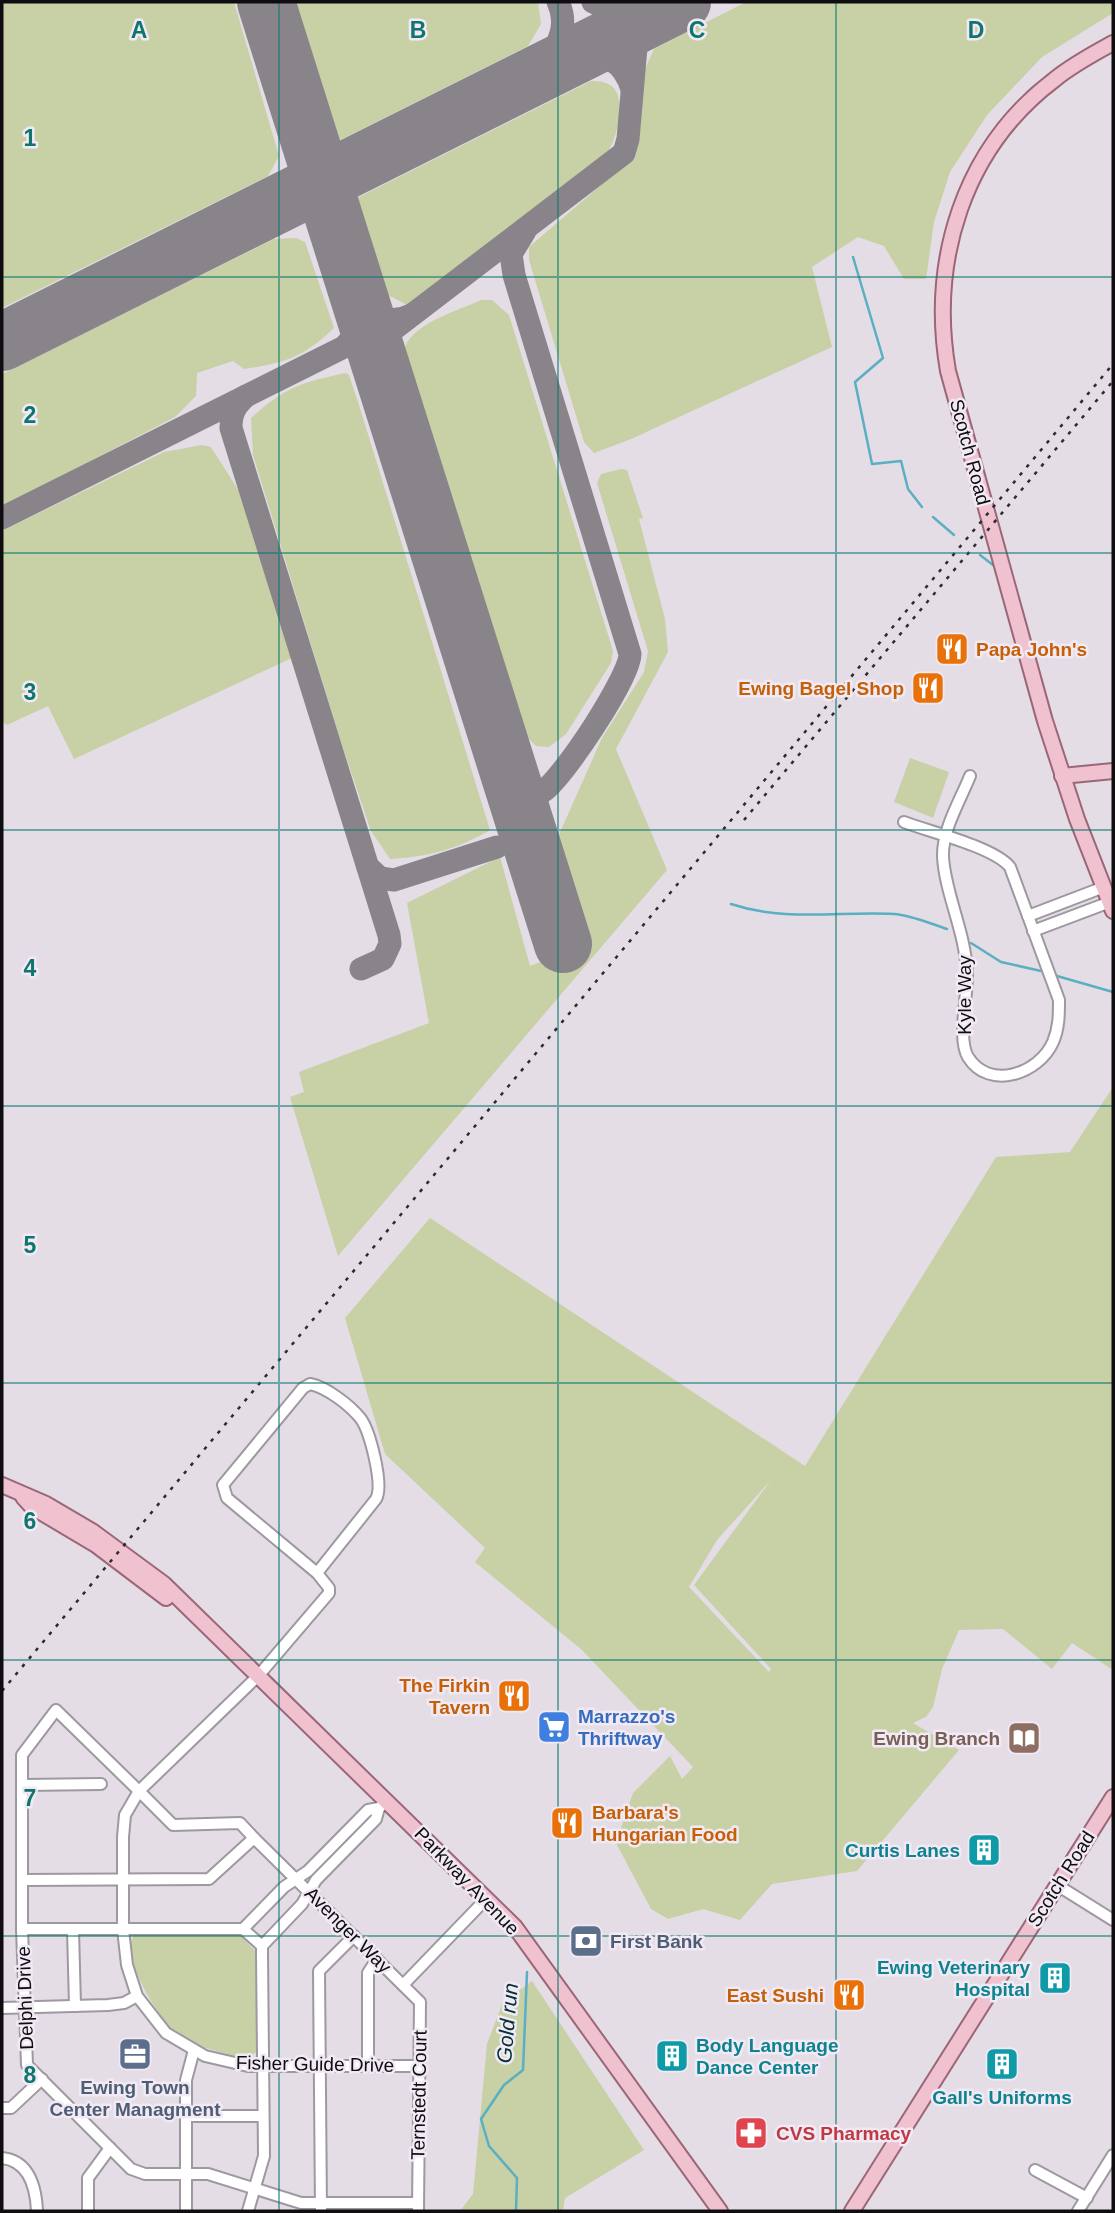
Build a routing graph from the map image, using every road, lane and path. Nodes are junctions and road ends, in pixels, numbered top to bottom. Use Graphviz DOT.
graph roads {
  1 [pos="1113,43"];
  2 [pos="1113,771"];
  3 [pos="970,776"];
  4 [pos="1062,776"];
  5 [pos="904,822"];
  6 [pos="945,838"];
  7 [pos="1104,887"];
  8 [pos="1112,906"];
  9 [pos="1028,916"];
  10 [pos="1033,931"];
  11 [pos="2,1485"];
  12 [pos="317,1573"];
  13 [pos="259,1675"];
  14 [pos="101,1784"];
  15 [pos="24,1785"];
  16 [pos="139,1791"];
  17 [pos="1113,1797"];
  18 [pos="383,1804"];
  19 [pos="254,1838"];
  20 [pos="298,1879"];
  21 [pos="23,1880"];
  22 [pos="122,1880"];
  23 [pos="1057,1885"];
  24 [pos="310,1891"];
  25 [pos="486,1899"];
  26 [pos="1113,1920"];
  27 [pos="123,1929"];
  28 [pos="243,1929"];
  29 [pos="22,1930"];
  30 [pos="73,1930"];
  31 [pos="354,1936"];
  32 [pos="262,1946"];
  33 [pos="377,1959"];
  34 [pos="402,1985"];
  35 [pos="136,1996"];
  36 [pos="75,2006"];
  37 [pos="2,2008"];
  38 [pos="24,2008"];
  39 [pos="194,2050"];
  40 [pos="320,2065"];
  41 [pos="369,2065"];
  42 [pos="263,2066"];
  43 [pos="419,2066"];
  44 [pos="42,2079"];
  45 [pos="2,2108"];
  46 [pos="186,2116"];
  47 [pos="263,2116"];
  48 [pos="110,2148"];
  49 [pos="1113,2155"];
  50 [pos="2,2158"];
  51 [pos="1035,2171"];
  52 [pos="186,2174"];
  53 [pos="254,2188"];
  54 [pos="1087,2198"];
  55 [pos="418,2207"];
  56 [pos="321,2208"];
  57 [pos="37,2211"];
  58 [pos="88,2211"];
  59 [pos="186,2211"];
  60 [pos="248,2211"];
  61 [pos="720,2211"];
  62 [pos="852,2211"];
  63 [pos="1079,2211"];
  1 -- 4 [label="main road, Scotch Road"];
  2 -- 4 [label="main road"];
  3 -- 6 [label="street, Kyle Way"];
  4 -- 7 [label="main road, Scotch Road"];
  5 -- 6 [label="street, Kyle Way"];
  6 -- 9 [label="street, Kyle Way"];
  6 -- 10 [label="street, Kyle Way"];
  7 -- 8 [label="main road, Scotch Road"];
  7 -- 9 [label="street"];
  8 -- 10 [label="street"];
  9 -- 10 [label="street, Kyle Way"];
  11 -- 13 [label="main road, Parkway Avenue"];
  12 -- 12 [label="street"];
  12 -- 13 [label="street"];
  13 -- 16 [label="street"];
  13 -- 18 [label="main road, Parkway Avenue"];
  14 -- 15 [label="street"];
  15 -- 16 [label="street, Delphi Drive"];
  15 -- 21 [label="street, Delphi Drive"];
  16 -- 19 [label="street, Avenger Way"];
  16 -- 22 [label="street, Fisher Guide Drive"];
  17 -- 23 [label="main road, Scotch Road"];
  18 -- 20 [label="street"];
  18 -- 24 [label="street"];
  18 -- 25 [label="main road, Parkway Avenue"];
  19 -- 20 [label="street, Avenger Way"];
  19 -- 22 [label="street"];
  20 -- 24 [label="street, Avenger Way"];
  20 -- 28 [label="street"];
  21 -- 22 [label="street"];
  21 -- 29 [label="street, Delphi Drive"];
  22 -- 27 [label="street, Fisher Guide Drive"];
  23 -- 26 [label="street"];
  23 -- 62 [label="main road, Scotch Road"];
  24 -- 31 [label="street, Avenger Way"];
  24 -- 32 [label="street"];
  25 -- 34 [label="street, Avenger Way"];
  25 -- 61 [label="main road, Parkway Avenue"];
  27 -- 28 [label="street"];
  27 -- 30 [label="street"];
  27 -- 35 [label="street, Fisher Guide Drive"];
  28 -- 32 [label="street"];
  29 -- 30 [label="street"];
  29 -- 38 [label="street, Delphi Drive"];
  30 -- 36 [label="street"];
  31 -- 33 [label="street, Avenger Way"];
  31 -- 40 [label="street"];
  32 -- 42 [label="street"];
  33 -- 34 [label="street, Avenger Way"];
  33 -- 41 [label="street"];
  34 -- 43 [label="street, Ternstedt Court"];
  35 -- 36 [label="street"];
  35 -- 39 [label="street, Fisher Guide Drive"];
  36 -- 38 [label="street"];
  37 -- 38 [label="street"];
  38 -- 44 [label="street, Delphi Drive"];
  39 -- 42 [label="street, Fisher Guide Drive"];
  39 -- 46 [label="street"];
  40 -- 41 [label="street, Fisher Guide Drive"];
  40 -- 42 [label="street, Fisher Guide Drive"];
  40 -- 56 [label="street"];
  41 -- 43 [label="street, Fisher Guide Drive"];
  42 -- 47 [label="street"];
  43 -- 55 [label="street, Ternstedt Court"];
  44 -- 45 [label="street"];
  44 -- 48 [label="street, Delphi Drive"];
  46 -- 47 [label="street"];
  46 -- 52 [label="street"];
  47 -- 53 [label="street"];
  48 -- 52 [label="street, Delphi Drive"];
  48 -- 58 [label="street"];
  49 -- 54 [label="street"];
  50 -- 57 [label="street"];
  51 -- 54 [label="street"];
  52 -- 53 [label="street, Delphi Drive"];
  52 -- 59 [label="street"];
  53 -- 56 [label="street, Delphi Drive"];
  53 -- 60 [label="street"];
  54 -- 63 [label="street"];
  55 -- 56 [label="street, Delphi Drive"];
}
